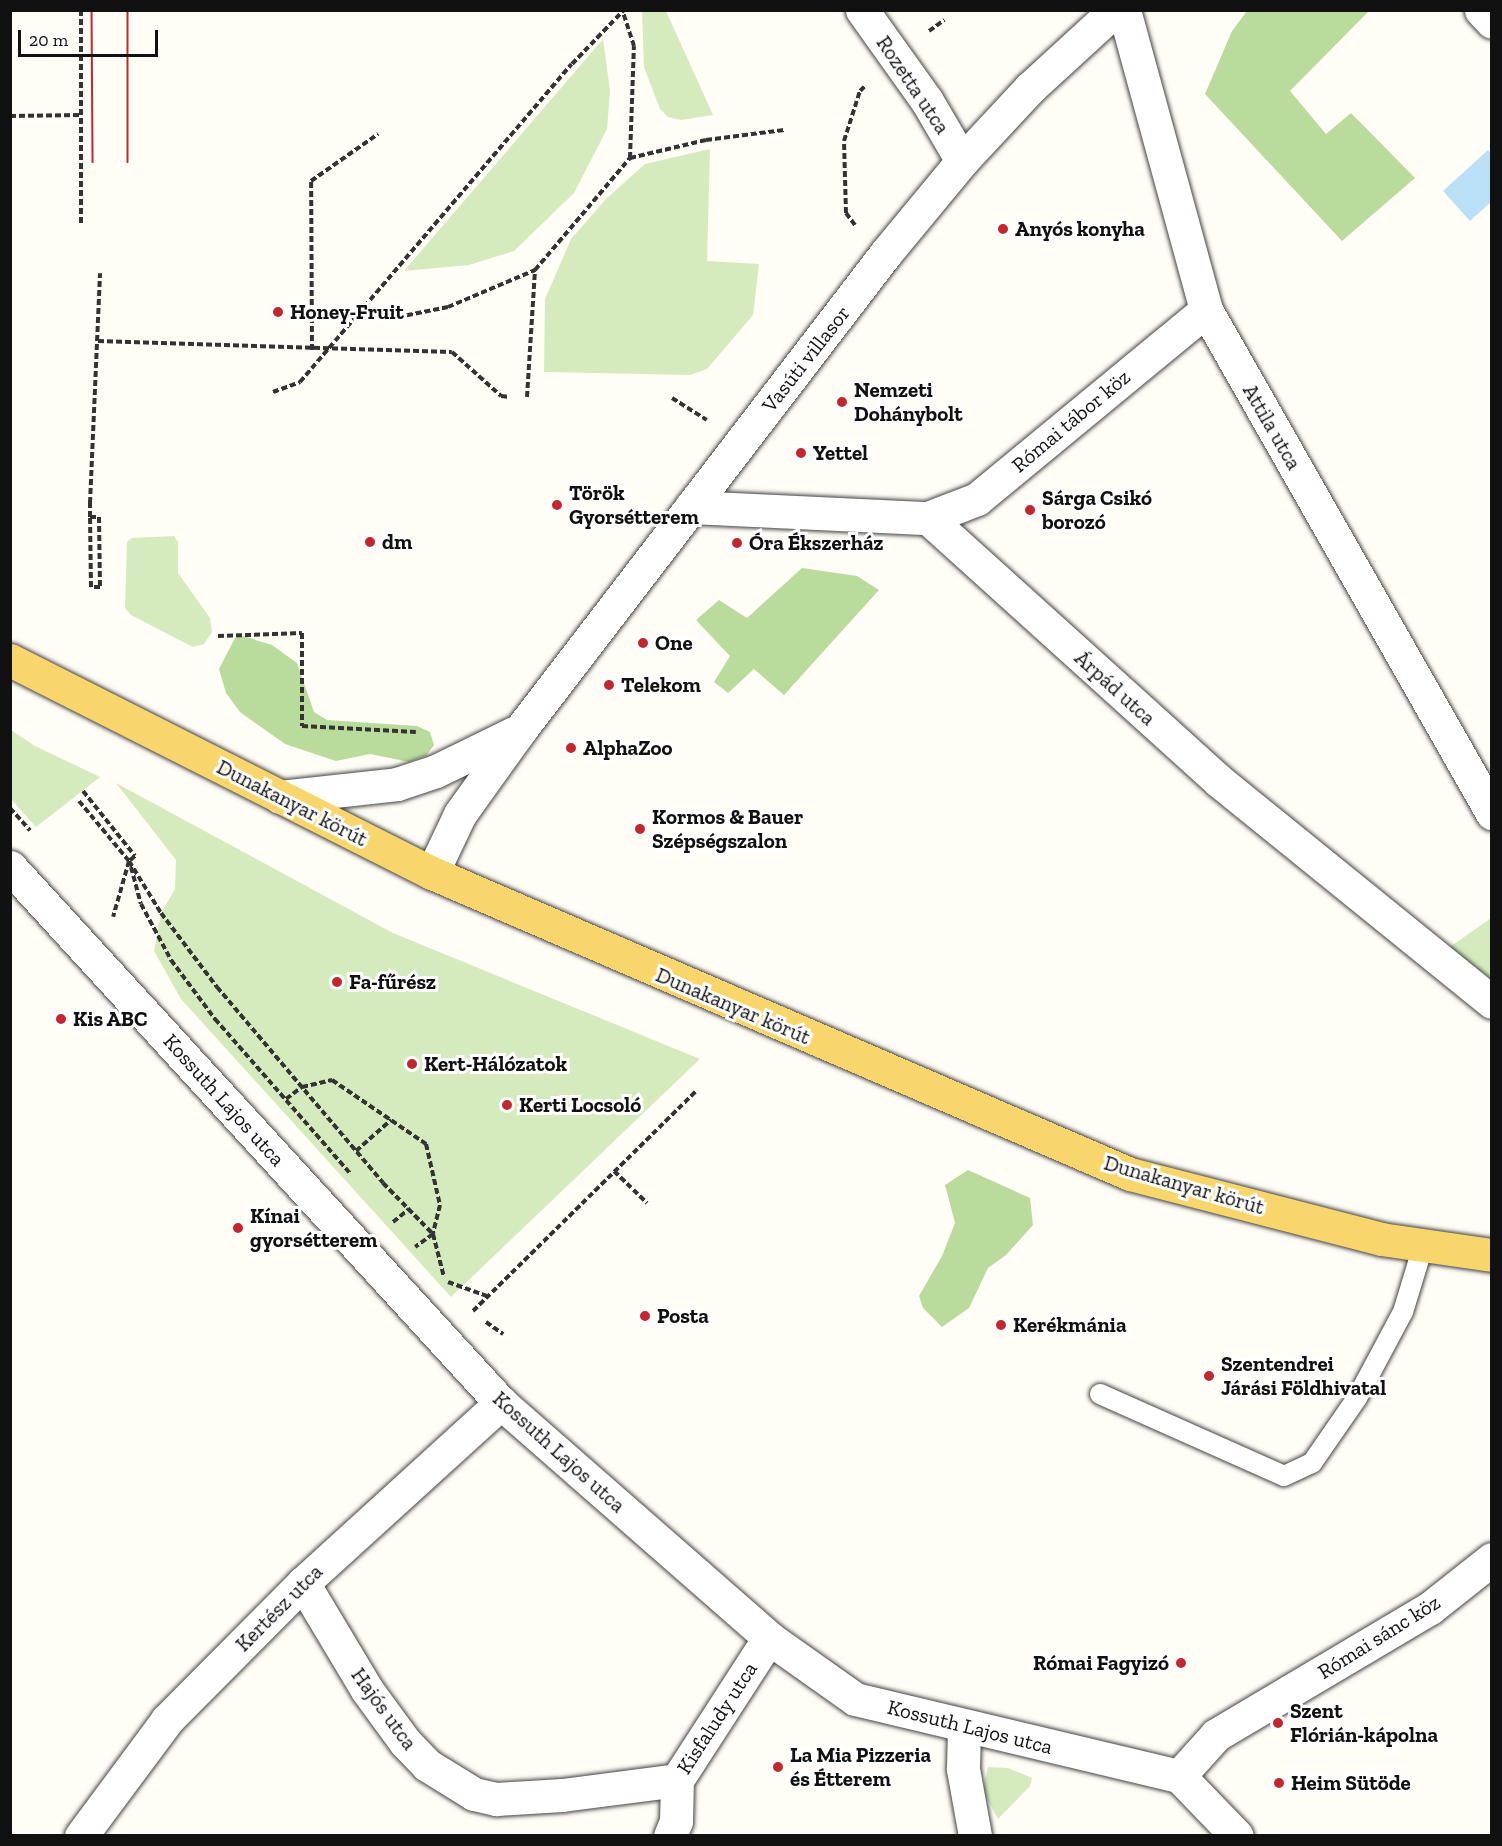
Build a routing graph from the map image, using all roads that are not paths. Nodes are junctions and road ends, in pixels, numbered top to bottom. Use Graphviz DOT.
graph roads {
  1 [pos="862,10"];
  2 [pos="1115,10"];
  3 [pos="1124,10"];
  4 [pos="1481,10"];
  5 [pos="1491,22"];
  6 [pos="962,161"];
  7 [pos="1206,310"];
  8 [pos="690,507"];
  9 [pos="928,518"];
  10 [pos="10,660"];
  11 [pos="520,729"];
  12 [pos="280,797"];
  13 [pos="1491,813"];
  14 [pos="10,867"];
  15 [pos="432,873"];
  16 [pos="1491,1002"];
  17 [pos="1423,1246"];
  18 [pos="1491,1255"];
  19 [pos="1100,1394"];
  20 [pos="501,1402"];
  21 [pos="1491,1559"];
  22 [pos="303,1583"];
  23 [pos="769,1638"];
  24 [pos="964,1727"];
  25 [pos="1179,1776"];
  26 [pos="677,1780"];
  27 [pos="81,1836"];
  28 [pos="670,1836"];
  29 [pos="975,1836"];
  30 [pos="1237,1836"];
  1 -- 6 [label="street, Rozetta utca"];
  2 -- 6 [label="street, Vasúti villasor"];
  3 -- 7 [label="street, Attila utca"];
  4 -- 5 [label="street"];
  6 -- 8 [label="street, Vasúti villasor"];
  7 -- 9 [label="street, Római tábor köz"];
  7 -- 13 [label="street, Attila utca"];
  8 -- 9 [label="street"];
  8 -- 11 [label="street, Vasúti villasor"];
  9 -- 16 [label="street, Árpád utca"];
  10 -- 12 [label="main road, Dunakanyar körút"];
  11 -- 12 [label="street, Vasúti villasor"];
  11 -- 15 [label="street, Vasúti villasor"];
  12 -- 15 [label="main road, Dunakanyar körút"];
  14 -- 20 [label="street, Kossuth Lajos utca"];
  15 -- 17 [label="main road, Dunakanyar körút"];
  17 -- 18 [label="main road, Dunakanyar körút"];
  17 -- 19 [label="lane"];
  20 -- 22 [label="street, Kertész utca"];
  20 -- 23 [label="street, Kossuth Lajos utca"];
  21 -- 25 [label="street, Római sánc köz"];
  22 -- 26 [label="street, Hajós utca"];
  22 -- 27 [label="street, Kertész utca"];
  23 -- 24 [label="street, Kossuth Lajos utca"];
  23 -- 26 [label="street, Kisfaludy utca"];
  24 -- 25 [label="street, Kossuth Lajos utca"];
  24 -- 29 [label="street"];
  25 -- 30 [label="street"];
  26 -- 28 [label="street, Kisfaludy utca"];
}
